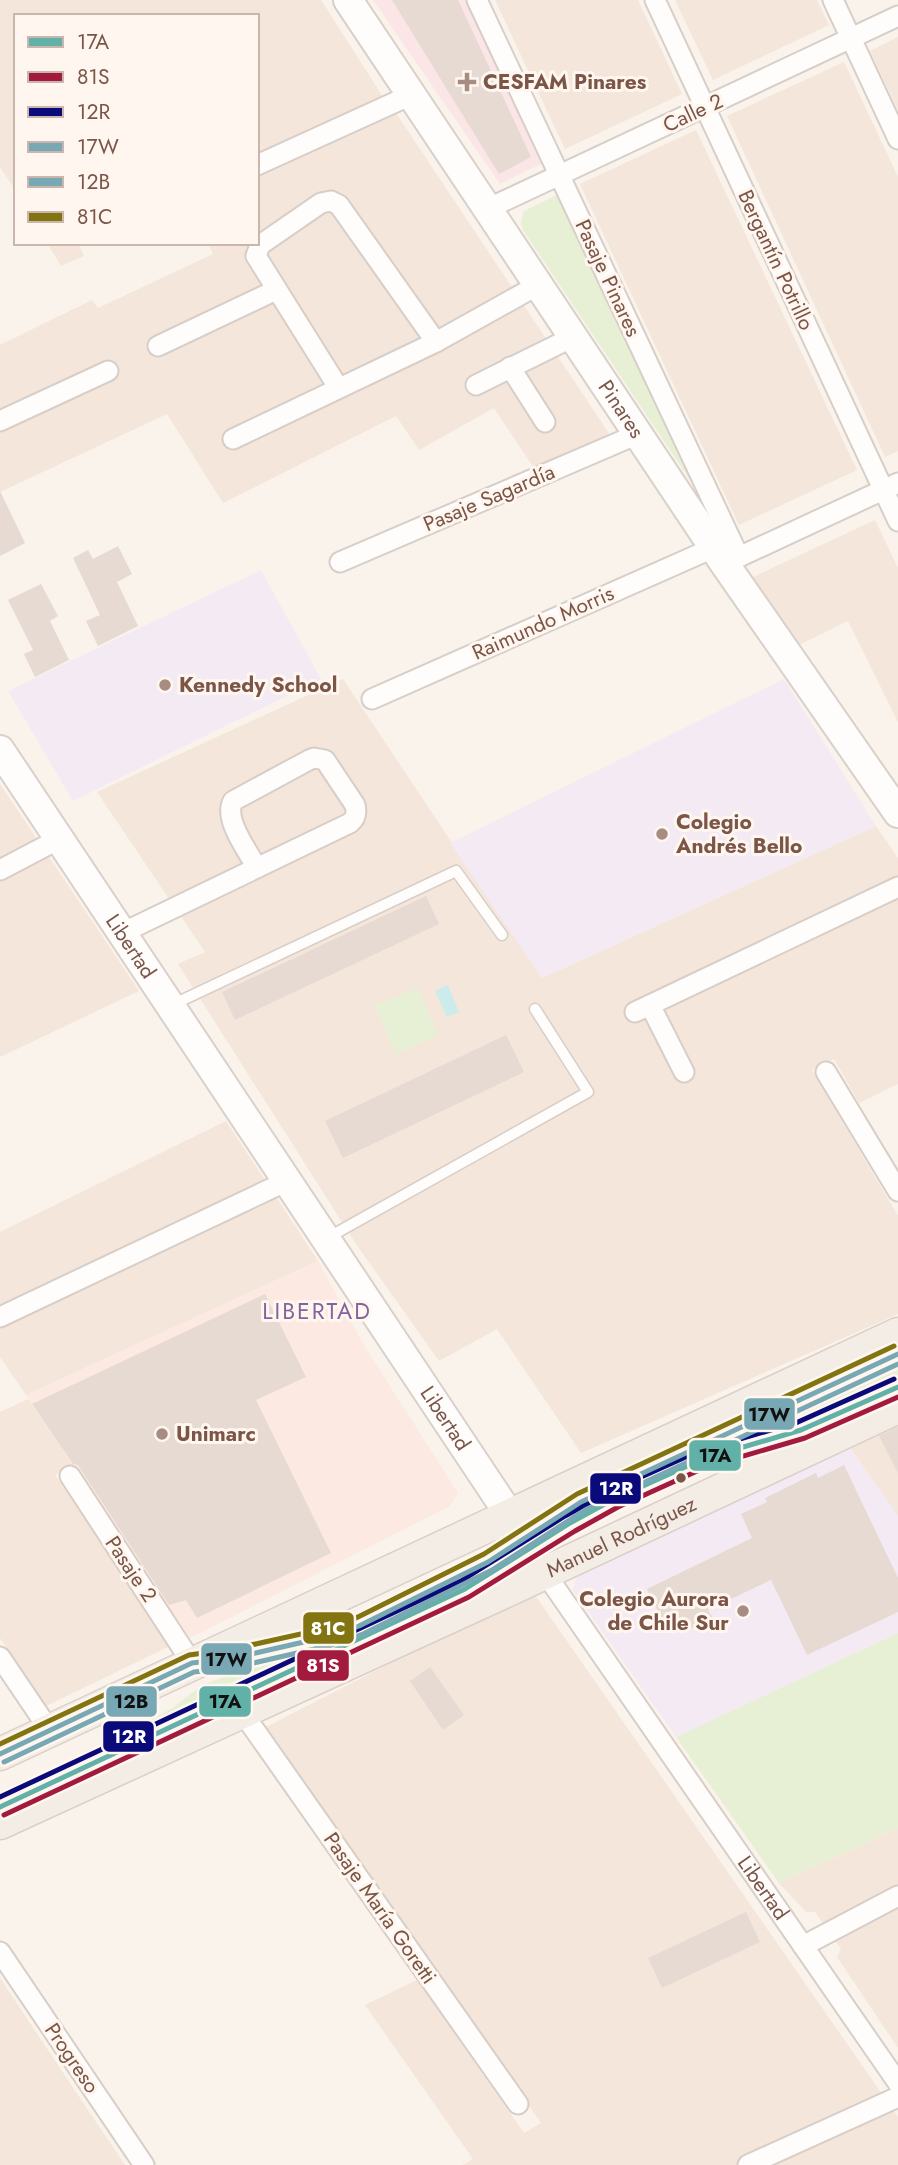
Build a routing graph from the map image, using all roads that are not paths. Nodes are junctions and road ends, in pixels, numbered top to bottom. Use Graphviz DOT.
graph roads {
  1 [pos="348,0"];
  2 [pos="477,0"];
  3 [pos="655,0"];
  4 [pos="833,0"];
  5 [pos="898,16"];
  6 [pos="851,38"];
  7 [pos="411,95"];
  8 [pos="705,107"];
  9 [pos="898,139"];
  10 [pos="259,164"];
  11 [pos="559,175"];
  12 [pos="487,209"];
  13 [pos="538,285"];
  14 [pos="276,290"];
  15 [pos="573,337"];
  16 [pos="436,342"];
  17 [pos="158,346"];
  18 [pos="510,368"];
  19 [pos="108,371"];
  20 [pos="476,385"];
  21 [pos="338,387"];
  22 [pos="0,421"];
  23 [pos="545,422"];
  24 [pos="638,434"];
  25 [pos="233,439"];
  26 [pos="891,486"];
  27 [pos="898,521"];
  28 [pos="725,556"];
  29 [pos="340,562"];
  30 [pos="372,699"];
  31 [pos="0,750"];
  32 [pos="898,813"];
  33 [pos="59,839"];
  34 [pos="257,868"];
  35 [pos="0,870"];
  36 [pos="898,887"];
  37 [pos="122,933"];
  38 [pos="502,935"];
  39 [pos="170,1005"];
  40 [pos="535,1009"];
  41 [pos="684,1072"];
  42 [pos="826,1072"];
  43 [pos="287,1181"];
  44 [pos="898,1191"];
  45 [pos="326,1239"];
  46 [pos="0,1317"];
  47 [pos="898,1335"];
  48 [pos="898,1354"];
  49 [pos="898,1387"];
  50 [pos="898,1407"];
  51 [pos="70,1476"];
  52 [pos="527,1544"];
  53 [pos="0,1657"];
  54 [pos="192,1663"];
  55 [pos="242,1712"];
  56 [pos="50,1731"];
  57 [pos="0,1754"];
  58 [pos="0,1807"];
  59 [pos="0,1823"];
  60 [pos="898,1896"];
  61 [pos="803,1945"];
  62 [pos="0,1952"];
  63 [pos="898,2083"];
  64 [pos="898,2097"];
  65 [pos="518,2104"];
  66 [pos="144,2165"];
  67 [pos="748,2165"];
  1 -- 7 [label="street, Pinares"];
  2 -- 11 [label="street, Pasaje Pinares"];
  3 -- 8 [label="street, Bergantín Potrillo"];
  4 -- 6 [label="street"];
  5 -- 6 [label="street, Calle 2"];
  6 -- 8 [label="street, Calle 2"];
  6 -- 9 [label="street"];
  7 -- 10 [label="street"];
  7 -- 12 [label="street, Pinares"];
  8 -- 11 [label="street, Calle 2"];
  8 -- 26 [label="street, Bergantín Potrillo"];
  11 -- 12 [label="street, Calle 2"];
  11 -- 28 [label="street, Pasaje Pinares"];
  12 -- 13 [label="street, Pinares"];
  13 -- 15 [label="street, Pinares"];
  13 -- 16 [label="street"];
  14 -- 16 [label="street"];
  14 -- 17 [label="street"];
  14 -- 21 [label="street"];
  15 -- 18 [label="street"];
  15 -- 24 [label="street, Pinares"];
  16 -- 21 [label="street"];
  18 -- 20 [label="street"];
  18 -- 23 [label="street"];
  19 -- 22 [label="street"];
  21 -- 25 [label="street"];
  24 -- 28 [label="street, Pinares"];
  24 -- 29 [label="street, Pasaje Sagardía"];
  26 -- 27 [label="street, Bergantín Potrillo"];
  26 -- 28 [label="street, Raimundo Morris"];
  28 -- 30 [label="street, Raimundo Morris"];
  28 -- 32 [label="street, Pinares"];
  31 -- 33 [label="street, Libertad"];
  33 -- 35 [label="street"];
  33 -- 37 [label="street, Libertad"];
  34 -- 34 [label="street"];
  34 -- 37 [label="street"];
  36 -- 41 [label="street"];
  37 -- 39 [label="street, Libertad"];
  38 -- 39 [label="lane"];
  39 -- 43 [label="street, Libertad"];
  40 -- 45 [label="lane"];
  42 -- 44 [label="street"];
  43 -- 45 [label="street, Libertad"];
  43 -- 46 [label="street"];
  45 -- 52 [label="street, Libertad"];
  47 -- 52 [label="main road, Manuel Rodríguez"];
  48 -- 52 [label="lane"];
  49 -- 52 [label="lane"];
  50 -- 52 [label="main road, Manuel Rodríguez"];
  51 -- 54 [label="street, Pasaje 2"];
  52 -- 54 [label="main road, Manuel Rodríguez"];
  52 -- 55 [label="main road, Manuel Rodríguez"];
  52 -- 58 [label="lane"];
  52 -- 61 [label="street, Libertad"];
  53 -- 56 [label="street"];
  54 -- 56 [label="main road, Manuel Rodríguez"];
  55 -- 59 [label="main road, Manuel Rodríguez"];
  55 -- 65 [label="street, Pasaje María Goretti"];
  56 -- 57 [label="main road, Manuel Rodríguez"];
  60 -- 61 [label="street"];
  61 -- 63 [label="street, Libertad"];
  62 -- 66 [label="street, Progreso"];
  64 -- 67 [label="street"];
}
